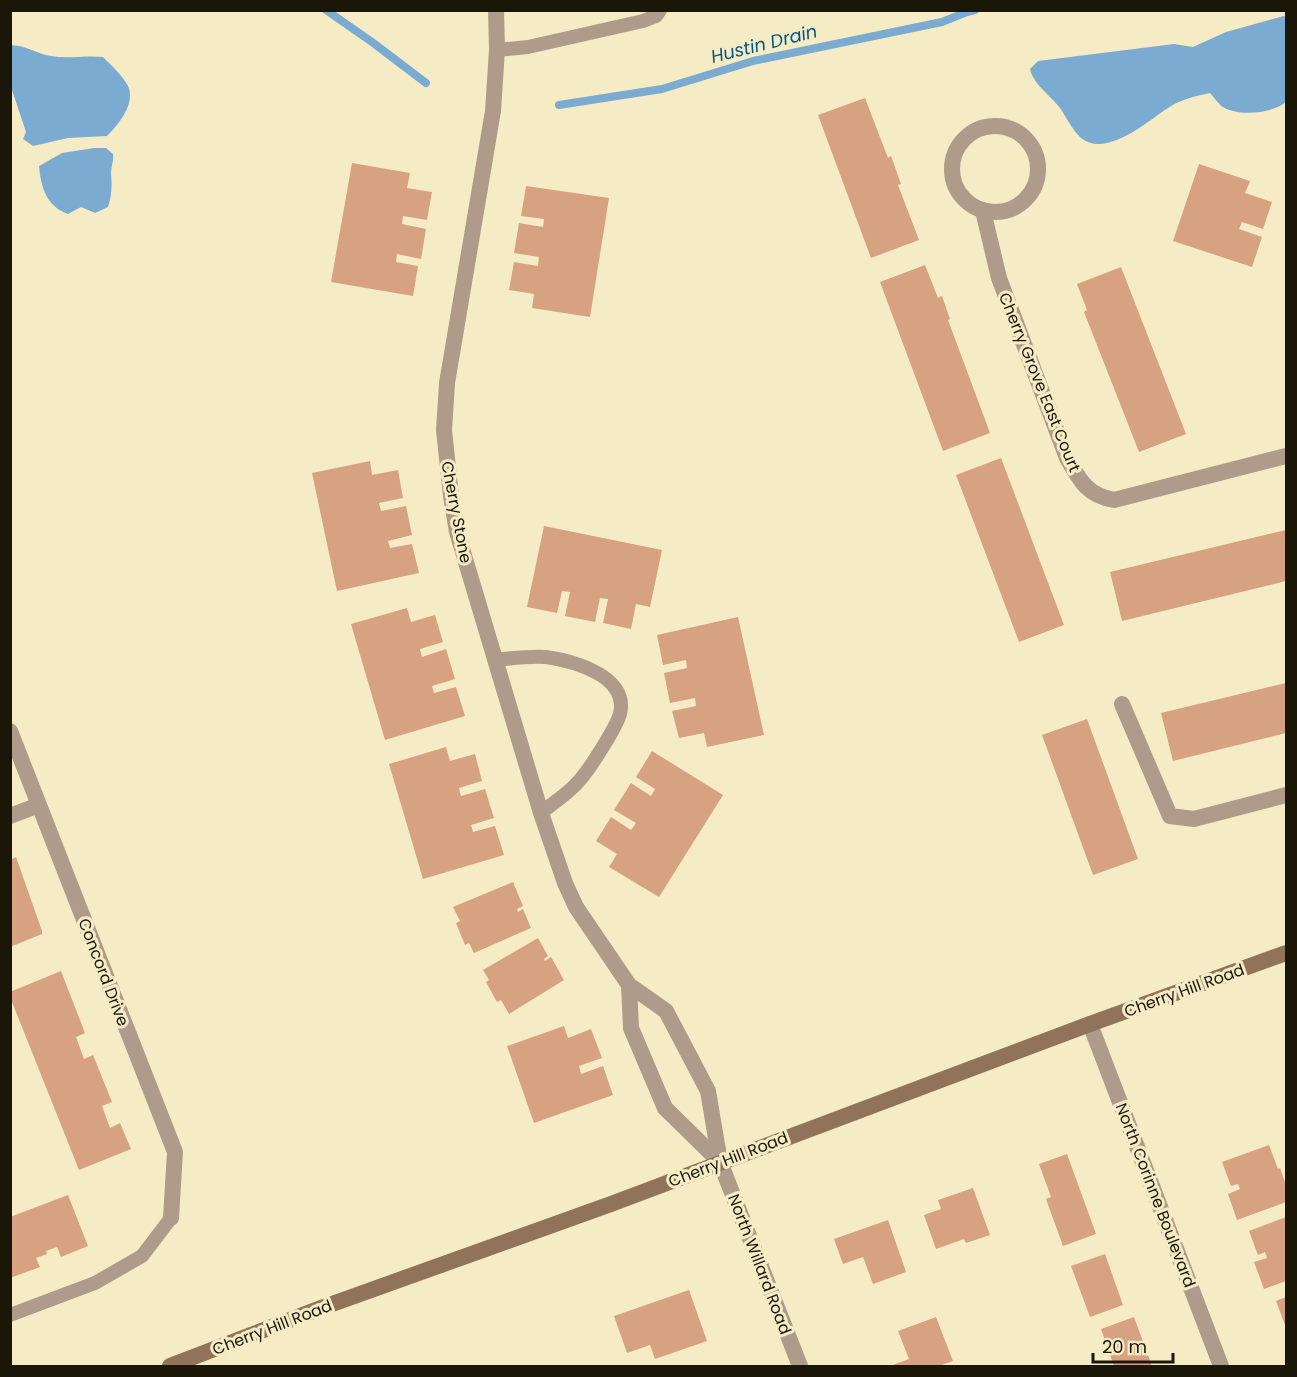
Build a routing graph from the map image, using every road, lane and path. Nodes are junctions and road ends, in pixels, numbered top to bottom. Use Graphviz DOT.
graph roads {
  1 [pos="496,10"];
  2 [pos="660,10"];
  3 [pos="497,50"];
  4 [pos="983,211"];
  5 [pos="1287,456"];
  6 [pos="495,660"];
  7 [pos="1122,704"];
  8 [pos="10,731"];
  9 [pos="1287,795"];
  10 [pos="39,805"];
  11 [pos="541,813"];
  12 [pos="10,816"];
  13 [pos="1287,953"];
  14 [pos="629,985"];
  15 [pos="1090,1024"];
  16 [pos="720,1162"];
  17 [pos="171,1218"];
  18 [pos="10,1316"];
  19 [pos="170,1366"];
  20 [pos="800,1366"];
  21 [pos="1221,1366"];
  1 -- 3 [label="street, Cherry Stone"];
  2 -- 3 [label="lane"];
  3 -- 6 [label="street, Cherry Stone"];
  4 -- 4 [label="street"];
  4 -- 5 [label="street, Cherry Grove East Court"];
  6 -- 11 [label="street, Cherry Stone"];
  6 -- 11 [label="lane"];
  7 -- 9 [label="street"];
  8 -- 10 [label="street, Concord Drive"];
  10 -- 12 [label="street"];
  10 -- 17 [label="street, Concord Drive"];
  11 -- 14 [label="street, Cherry Stone"];
  13 -- 15 [label="main road, Cherry Hill Road"];
  14 -- 16 [label="street"];
  14 -- 16 [label="street, Cherry Stone"];
  15 -- 16 [label="main road, Cherry Hill Road"];
  15 -- 21 [label="street, North Corinne Boulevard"];
  16 -- 19 [label="main road, Cherry Hill Road"];
  16 -- 20 [label="street, North Willard Road"];
  17 -- 18 [label="lane"];
}
